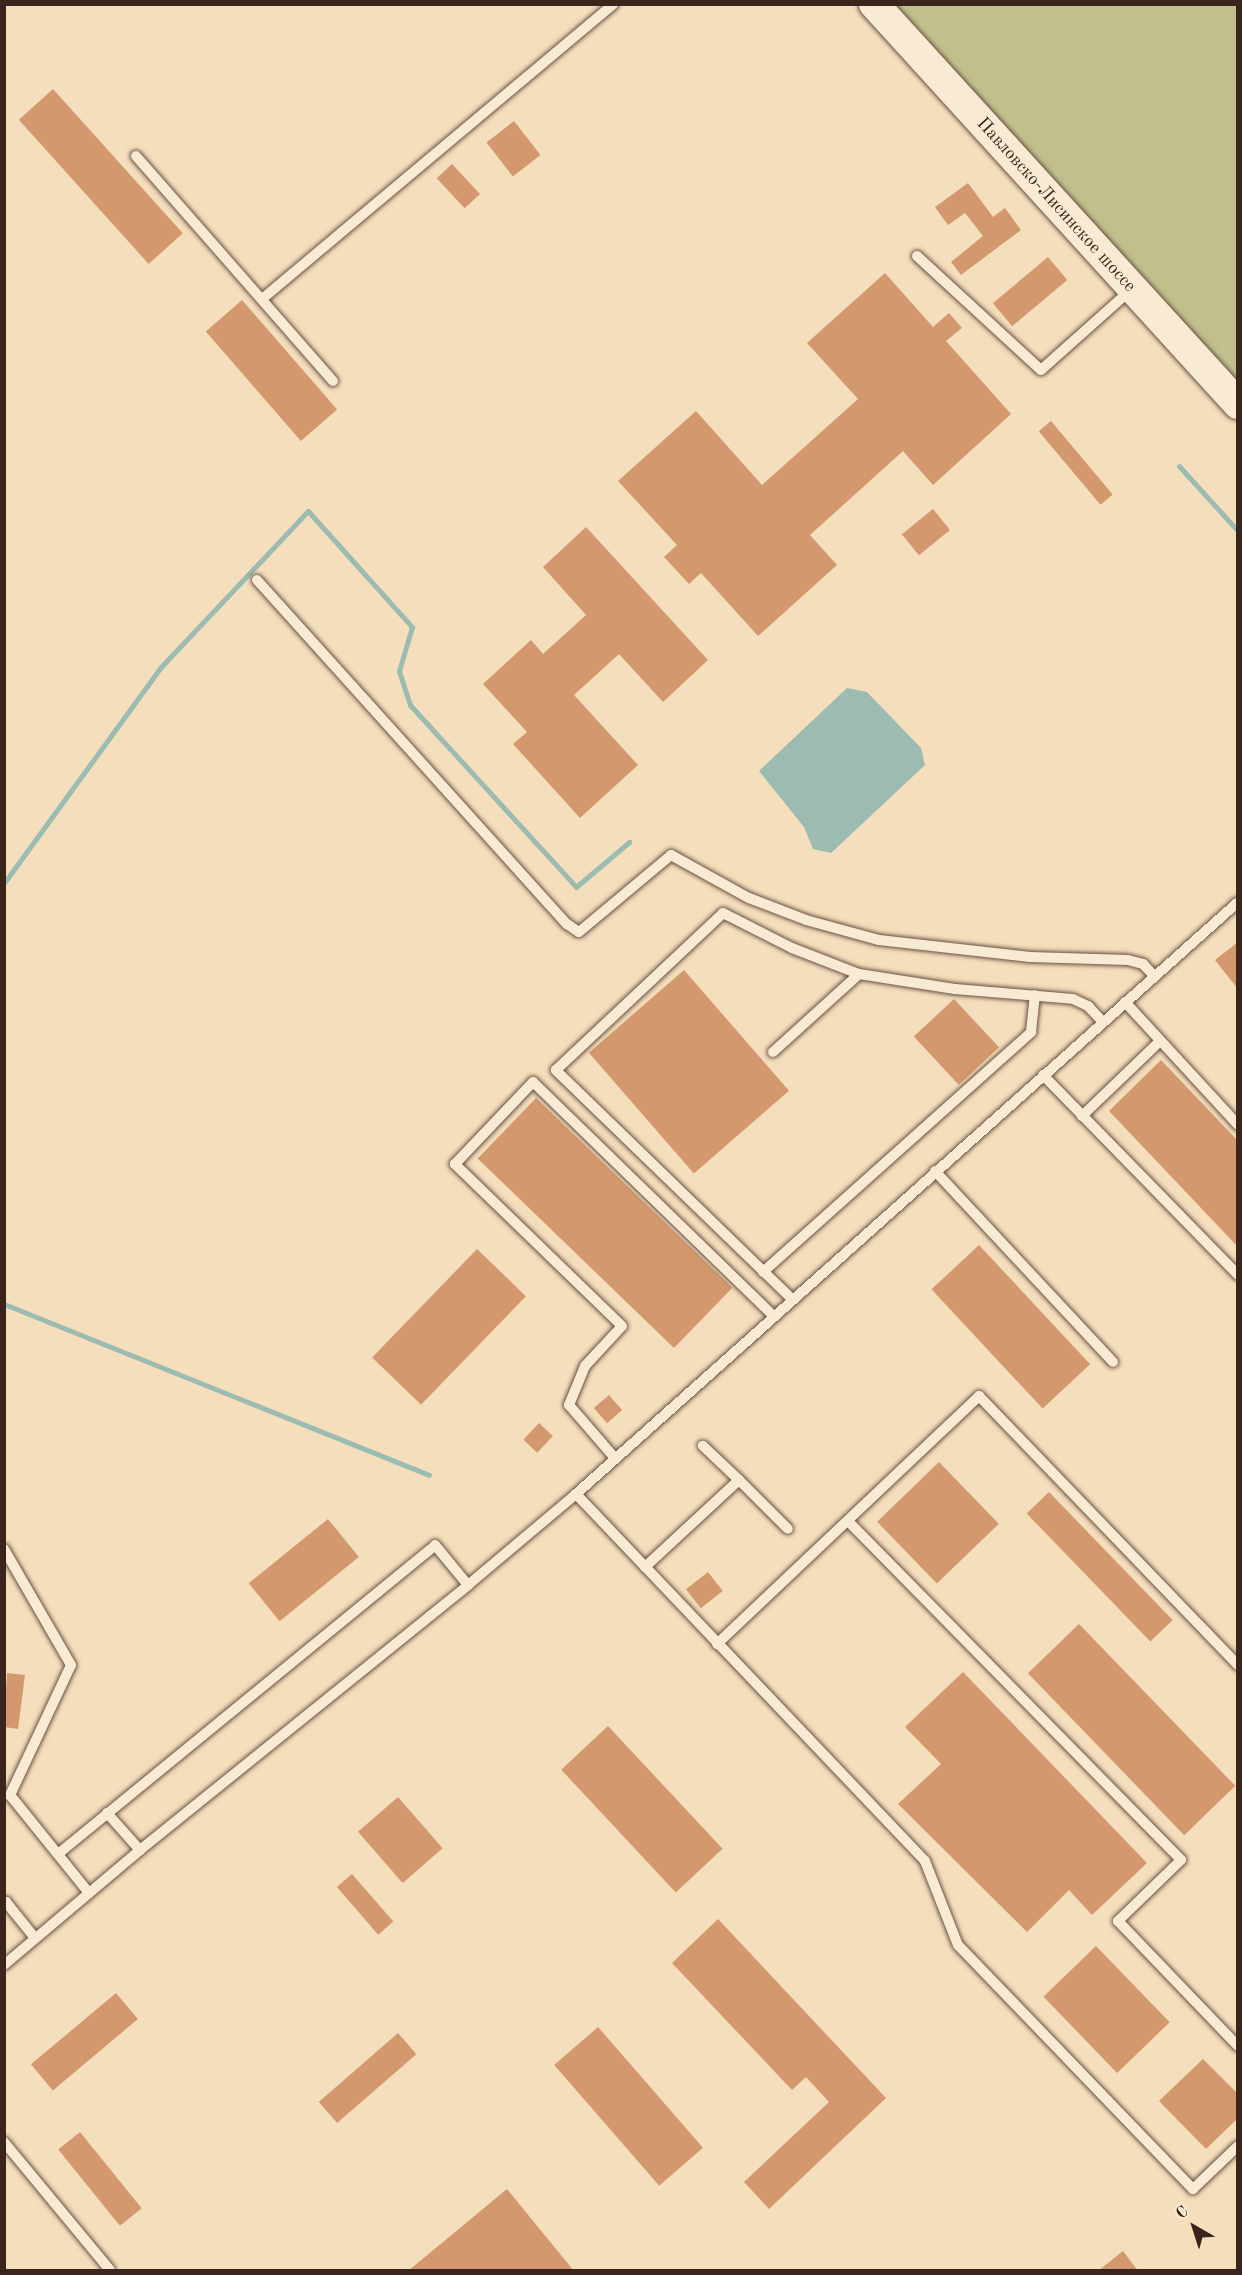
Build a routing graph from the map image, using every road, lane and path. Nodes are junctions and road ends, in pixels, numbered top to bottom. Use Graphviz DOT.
graph roads {
  1 [pos="614,4"];
  2 [pos="874,4"];
  3 [pos="136,156"];
  4 [pos="917,256"];
  5 [pos="1132,289"];
  6 [pos="262,299"];
  7 [pos="333,381"];
  8 [pos="1238,404"];
  9 [pos="257,580"];
  10 [pos="1238,902"];
  11 [pos="859,975"];
  12 [pos="1154,976"];
  13 [pos="1035,995"];
  14 [pos="1125,1002"];
  15 [pos="1103,1022"];
  16 [pos="1159,1042"];
  17 [pos="773,1052"];
  18 [pos="1043,1075"];
  19 [pos="1082,1116"];
  20 [pos="1238,1125"];
  21 [pos="935,1171"];
  22 [pos="763,1272"];
  23 [pos="1238,1275"];
  24 [pos="792,1299"];
  25 [pos="774,1316"];
  26 [pos="1113,1362"];
  27 [pos="703,1446"];
  28 [pos="614,1457"];
  29 [pos="739,1479"];
  30 [pos="576,1494"];
  31 [pos="848,1521"];
  32 [pos="788,1529"];
  33 [pos="4,1549"];
  34 [pos="645,1568"];
  35 [pos="468,1585"];
  36 [pos="717,1644"];
  37 [pos="1238,1665"];
  38 [pos="107,1813"];
  39 [pos="140,1850"];
  40 [pos="58,1854"];
  41 [pos="89,1893"];
  42 [pos="4,1904"];
  43 [pos="35,1938"];
  44 [pos="4,1965"];
  45 [pos="1238,2046"];
  46 [pos="4,2142"];
  47 [pos="1238,2146"];
  48 [pos="110,2271"];
  1 -- 6 [label="lane"];
  2 -- 5 [label="main road, Павловско-Лисинское шоссе"];
  3 -- 6 [label="lane"];
  4 -- 5 [label="lane"];
  5 -- 8 [label="main road, Павловско-Лисинское шоссе"];
  6 -- 7 [label="lane"];
  9 -- 12 [label="lane"];
  10 -- 12 [label="lane"];
  11 -- 13 [label="lane"];
  11 -- 17 [label="lane"];
  11 -- 22 [label="lane"];
  12 -- 14 [label="lane"];
  13 -- 15 [label="lane"];
  13 -- 22 [label="lane"];
  14 -- 15 [label="lane"];
  14 -- 16 [label="lane"];
  15 -- 18 [label="lane"];
  16 -- 19 [label="lane"];
  16 -- 20 [label="lane"];
  18 -- 19 [label="lane"];
  18 -- 21 [label="lane"];
  19 -- 23 [label="lane"];
  21 -- 24 [label="lane"];
  21 -- 26 [label="lane"];
  22 -- 24 [label="lane"];
  24 -- 25 [label="lane"];
  25 -- 28 [label="lane"];
  25 -- 28 [label="lane"];
  27 -- 29 [label="lane"];
  28 -- 30 [label="lane"];
  29 -- 32 [label="lane"];
  29 -- 34 [label="lane"];
  30 -- 34 [label="lane"];
  30 -- 35 [label="lane"];
  31 -- 36 [label="lane"];
  31 -- 37 [label="lane"];
  31 -- 45 [label="lane"];
  33 -- 40 [label="lane"];
  34 -- 36 [label="lane"];
  35 -- 38 [label="lane"];
  35 -- 39 [label="lane"];
  36 -- 47 [label="lane"];
  38 -- 39 [label="lane"];
  38 -- 40 [label="lane"];
  39 -- 41 [label="lane"];
  40 -- 41 [label="lane"];
  41 -- 43 [label="lane"];
  42 -- 43 [label="lane"];
  43 -- 44 [label="lane"];
  46 -- 48 [label="lane"];
}
